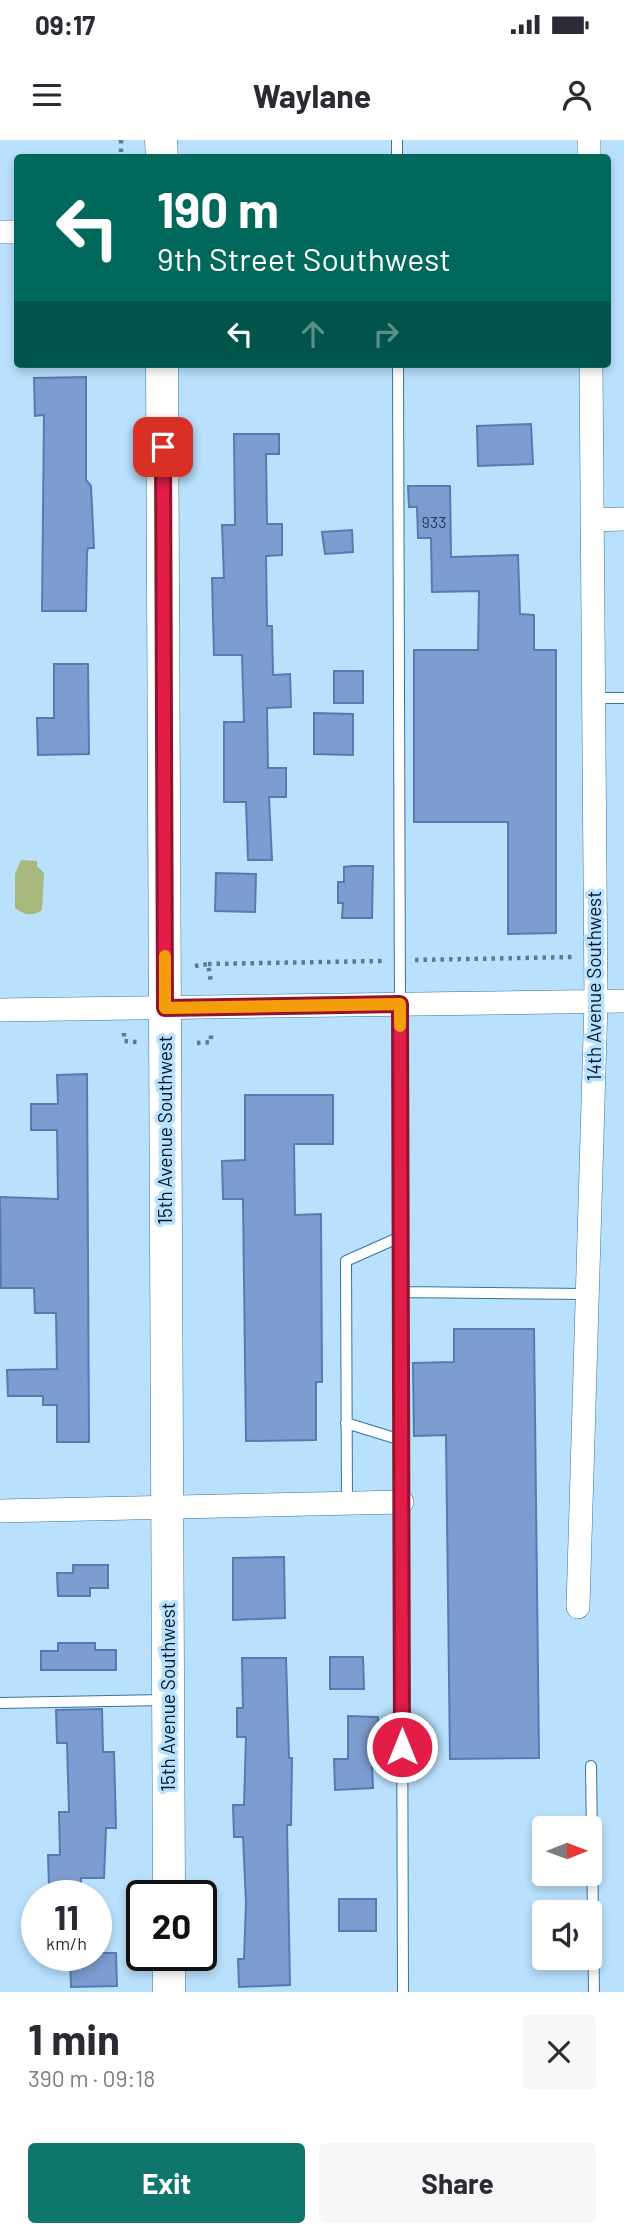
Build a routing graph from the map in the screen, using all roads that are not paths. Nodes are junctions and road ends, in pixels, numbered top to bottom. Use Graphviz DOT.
graph roads {
  1 [pos="162,368"];
  2 [pos="398,368"];
  3 [pos="591,368"];
  4 [pos="624,519"];
  5 [pos="593,520"];
  6 [pos="594,698"];
  7 [pos="624,698"];
  8 [pos="624,1001"];
  9 [pos="596,1002"];
  10 [pos="400,1004"];
  11 [pos="165,1008"];
  12 [pos="0,1010"];
  13 [pos="400,1237"];
  14 [pos="401,1292"];
  15 [pos="587,1294"];
  16 [pos="346,1423"];
  17 [pos="401,1440"];
  18 [pos="401,1502"];
  19 [pos="347,1503"];
  20 [pos="167,1508"];
  21 [pos="0,1511"];
  22 [pos="578,1607"];
  23 [pos="168,1700"];
  24 [pos="0,1703"];
  25 [pos="591,1766"];
  26 [pos="169,1880"];
  27 [pos="169,1971"];
  28 [pos="169,1992"];
  29 [pos="402,1992"];
  30 [pos="594,1992"];
  1 -- 11 [label="main road, 15th Avenue Southwest"];
  2 -- 10 [label="lane"];
  3 -- 5 [label="street, 14th Avenue Southwest"];
  4 -- 5 [label="street"];
  5 -- 6 [label="street, 14th Avenue Southwest"];
  6 -- 7 [label="lane"];
  6 -- 9 [label="street, 14th Avenue Southwest"];
  8 -- 9 [label="street"];
  9 -- 10 [label="street"];
  9 -- 15 [label="street, 14th Avenue Southwest"];
  10 -- 11 [label="street"];
  10 -- 13 [label="lane"];
  11 -- 12 [label="street"];
  11 -- 20 [label="main road, 15th Avenue Southwest"];
  13 -- 14 [label="lane"];
  13 -- 16 [label="lane"];
  14 -- 15 [label="lane"];
  14 -- 17 [label="lane"];
  15 -- 22 [label="street, 14th Avenue Southwest"];
  16 -- 17 [label="lane"];
  16 -- 19 [label="lane"];
  17 -- 18 [label="lane"];
  18 -- 19 [label="street"];
  18 -- 29 [label="lane"];
  19 -- 20 [label="street"];
  20 -- 21 [label="street"];
  20 -- 23 [label="main road, 15th Avenue Southwest"];
  23 -- 24 [label="lane"];
  23 -- 26 [label="main road, 15th Avenue Southwest"];
  25 -- 30 [label="lane"];
  27 -- 28 [label="main road"];
}
